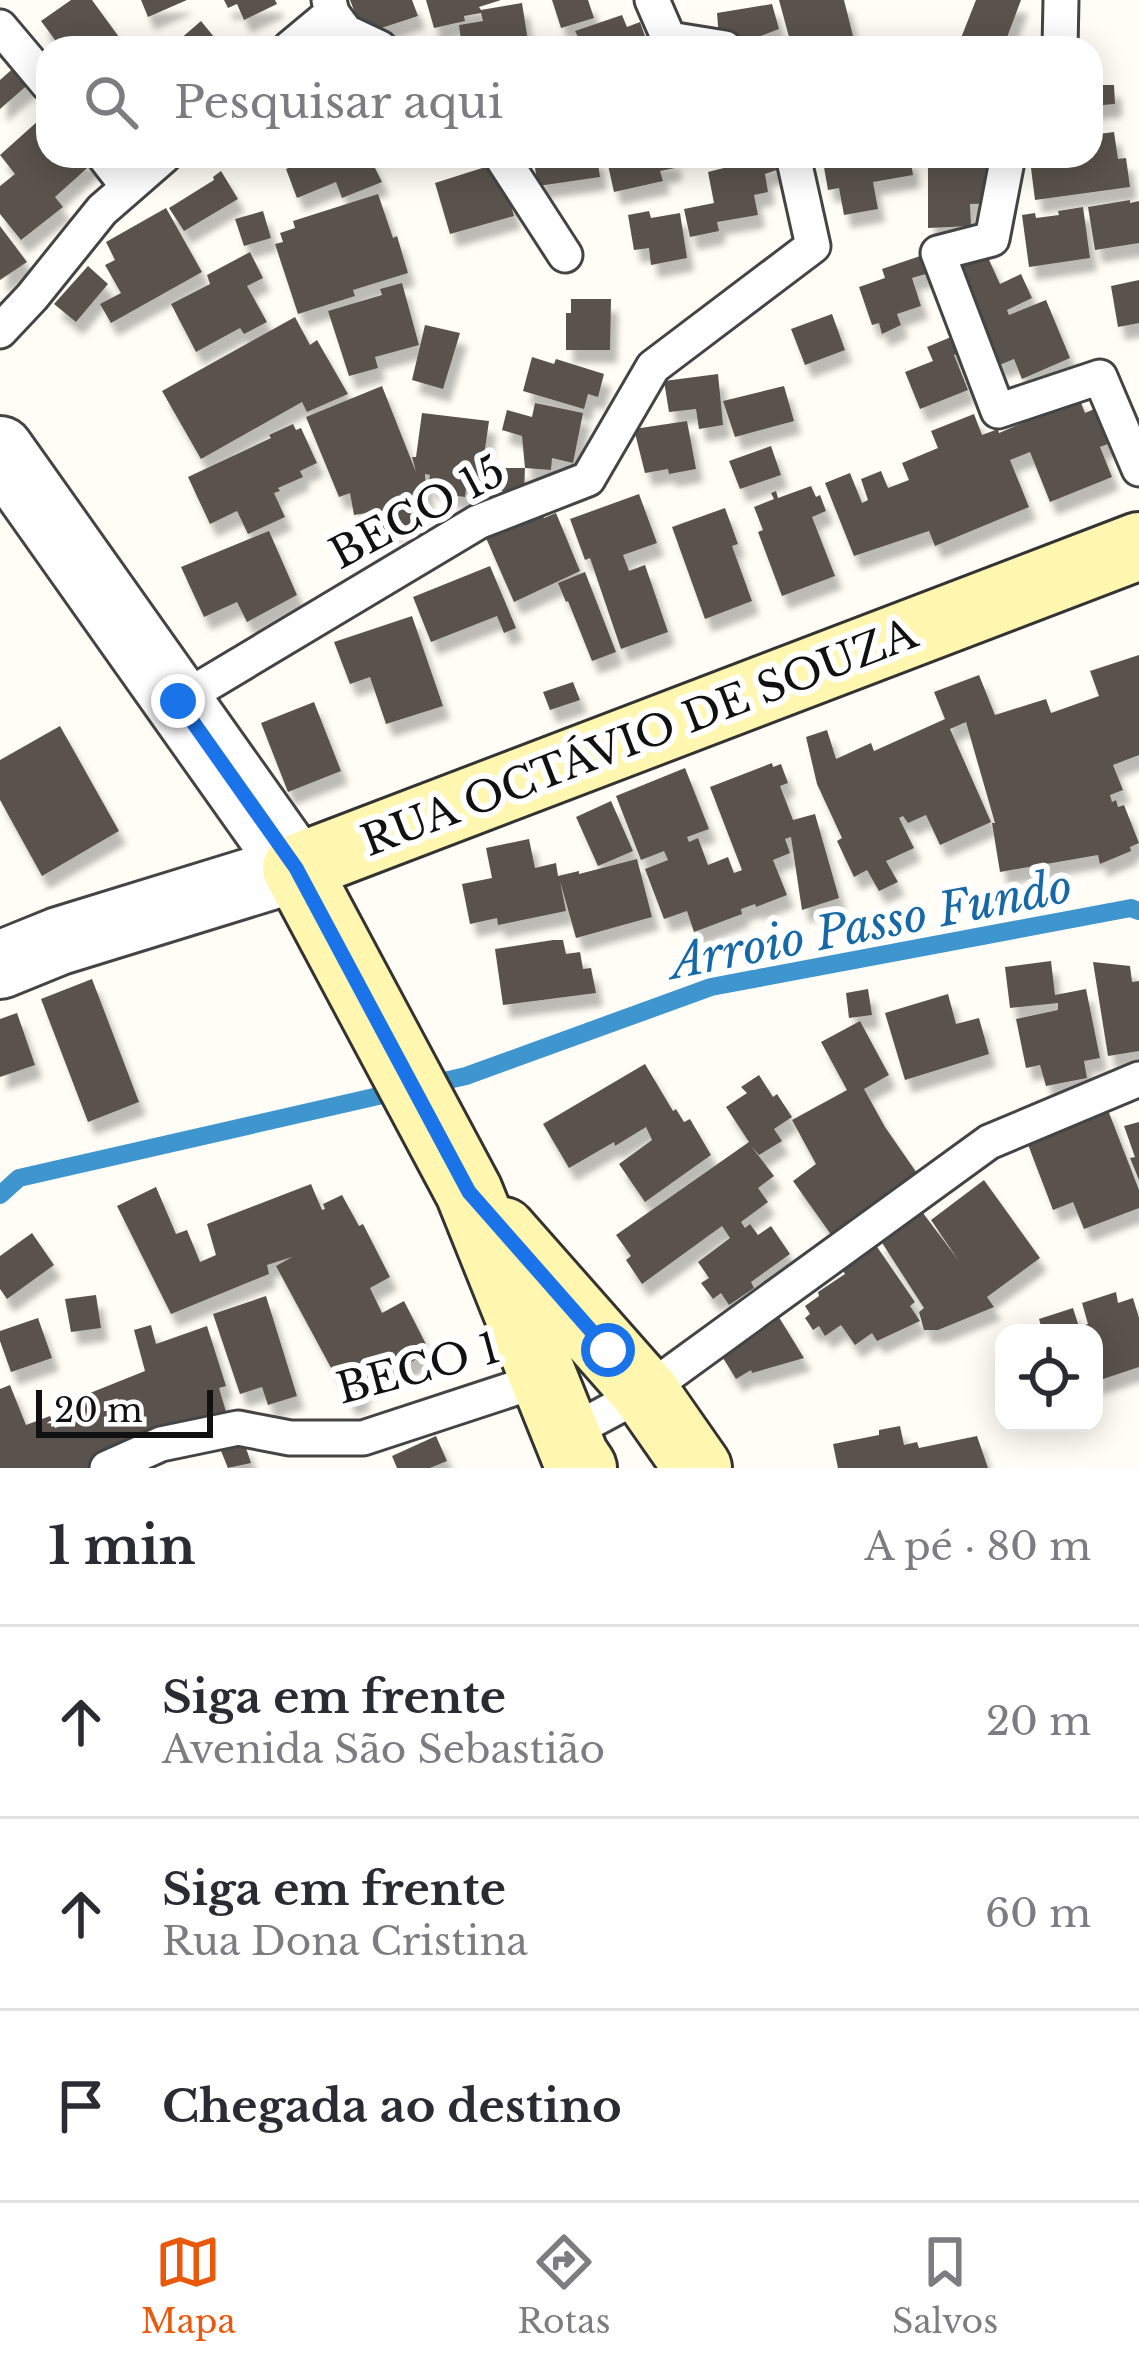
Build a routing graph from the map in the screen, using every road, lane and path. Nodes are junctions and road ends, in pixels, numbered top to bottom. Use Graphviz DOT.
graph roads {
  1 [pos="652,0"];
  2 [pos="1061,0"];
  3 [pos="330,6"];
  4 [pos="0,27"];
  5 [pos="301,36"];
  6 [pos="354,36"];
  7 [pos="668,36"];
  8 [pos="1060,36"];
  9 [pos="36,70"];
  10 [pos="113,168"];
  11 [pos="150,168"];
  12 [pos="509,168"];
  13 [pos="796,168"];
  14 [pos="1006,168"];
  15 [pos="128,187"];
  16 [pos="565,255"];
  17 [pos="0,331"];
  18 [pos="0,450"];
  19 [pos="1139,469"];
  20 [pos="1139,546"];
  21 [pos="178,701"];
  22 [pos="296,868"];
  23 [pos="0,965"];
  24 [pos="1139,1079"];
  25 [pos="469,1192"];
  26 [pos="626,1371"];
  27 [pos="565,1428"];
  28 [pos="107,1468"];
  29 [pos="698,1468"];
  1 -- 7 [label="lane"];
  2 -- 8 [label="lane"];
  3 -- 5 [label="lane"];
  3 -- 6 [label="lane"];
  4 -- 9 [label="lane"];
  10 -- 15 [label="lane"];
  11 -- 15 [label="lane"];
  12 -- 16 [label="lane"];
  13 -- 21 [label="lane, BECO 15"];
  14 -- 19 [label="lane"];
  15 -- 17 [label="lane"];
  18 -- 21 [label="street"];
  20 -- 22 [label="street, RUA OCTÁVIO DE SOUZA"];
  21 -- 22 [label="street"];
  22 -- 23 [label="street, RUA OCTÁVIO DE SOUZA"];
  22 -- 25 [label="street"];
  24 -- 26 [label="lane"];
  25 -- 26 [label="street"];
  25 -- 27 [label="street"];
  26 -- 27 [label="lane, BECO 1"];
  26 -- 27 [label="lane"];
  26 -- 29 [label="street"];
  27 -- 28 [label="lane, BECO 1"];
}
